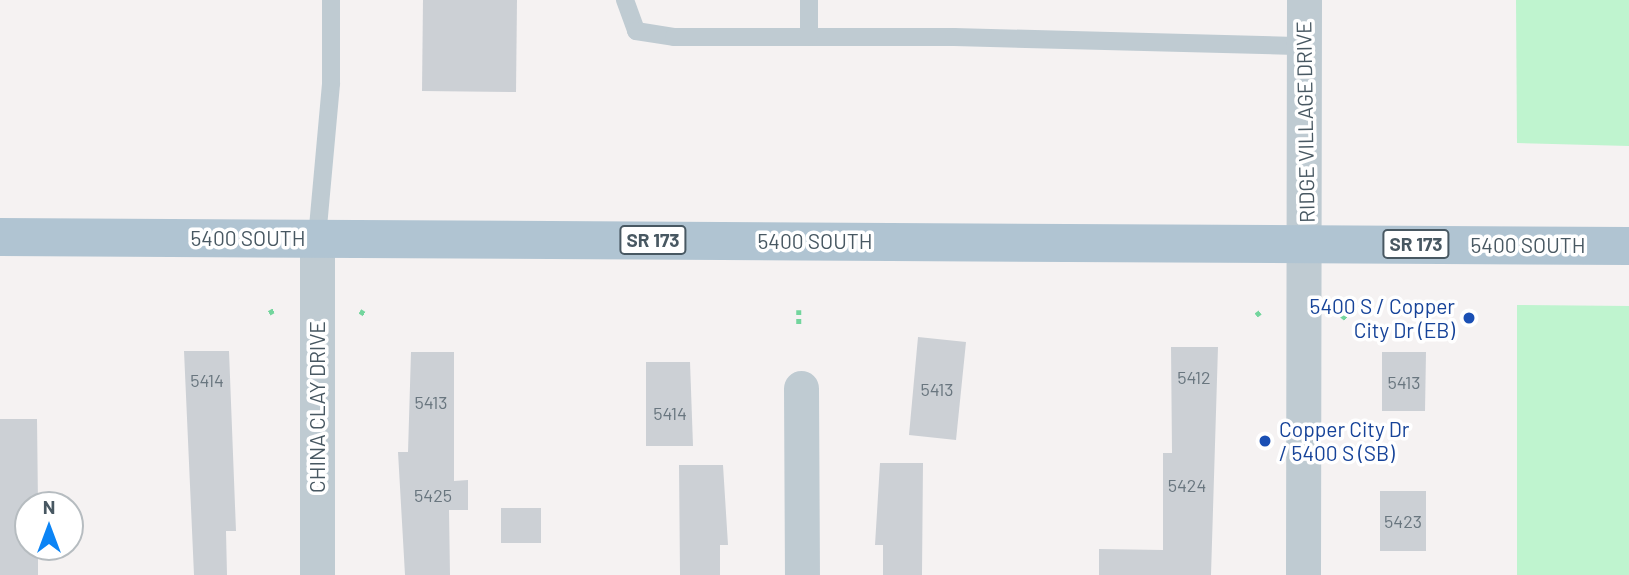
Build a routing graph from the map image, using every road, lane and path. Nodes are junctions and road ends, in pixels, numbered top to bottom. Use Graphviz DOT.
graph roads {
  1 [pos="331,0"];
  2 [pos="625,0"];
  3 [pos="809,0"];
  4 [pos="1304,0"];
  5 [pos="809,37"];
  6 [pos="1304,46"];
  7 [pos="0,237"];
  8 [pos="317,238"];
  9 [pos="1307,244"];
  10 [pos="1629,246"];
  11 [pos="799,310"];
  12 [pos="799,325"];
  13 [pos="802,388"];
  14 [pos="317,575"];
  15 [pos="802,575"];
  16 [pos="1303,575"];
  1 -- 8 [label="lane"];
  2 -- 5 [label="lane"];
  3 -- 5 [label="lane"];
  4 -- 6 [label="street, RIDGE VILLAGE DRIVE"];
  5 -- 6 [label="lane"];
  6 -- 9 [label="street, RIDGE VILLAGE DRIVE"];
  7 -- 8 [label="main road, 5400 SOUTH / SR 173"];
  8 -- 9 [label="main road, 5400 SOUTH / SR 173"];
  8 -- 14 [label="street, CHINA CLAY DRIVE"];
  9 -- 10 [label="main road, 5400 SOUTH / SR 173"];
  9 -- 16 [label="street, RIDGE VILLAGE DRIVE"];
  11 -- 12 [label="path"];
  13 -- 15 [label="street"];
}
